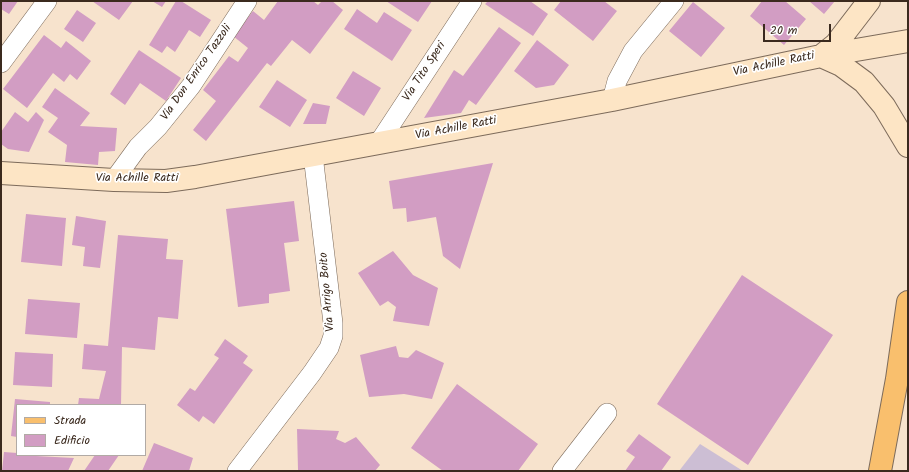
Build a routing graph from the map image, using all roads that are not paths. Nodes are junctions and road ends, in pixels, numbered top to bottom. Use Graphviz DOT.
graph roads {
  1 [pos="47,1"];
  2 [pos="247,1"];
  3 [pos="472,1"];
  4 [pos="674,1"];
  5 [pos="869,1"];
  6 [pos="908,41"];
  7 [pos="820,56"];
  8 [pos="1,64"];
  9 [pos="612,100"];
  10 [pos="378,144"];
  11 [pos="908,146"];
  12 [pos="313,155"];
  13 [pos="2,178"];
  14 [pos="114,180"];
  15 [pos="908,302"];
  16 [pos="607,413"];
  17 [pos="237,471"];
  18 [pos="562,471"];
  19 [pos="880,471"];
  1 -- 8 [label="street"];
  2 -- 14 [label="street, Via Don Enrico Tazzoli"];
  3 -- 10 [label="street, Via Tito Speri"];
  4 -- 9 [label="street"];
  5 -- 7 [label="street"];
  6 -- 7 [label="street, Via Achille Ratti"];
  7 -- 9 [label="street, Via Achille Ratti"];
  7 -- 11 [label="street"];
  9 -- 10 [label="street, Via Achille Ratti"];
  10 -- 12 [label="street, Via Achille Ratti"];
  12 -- 14 [label="street, Via Achille Ratti"];
  12 -- 17 [label="street, Via Arrigo Boito"];
  13 -- 14 [label="street, Via Achille Ratti"];
  15 -- 19 [label="main road"];
  16 -- 18 [label="street"];
}
